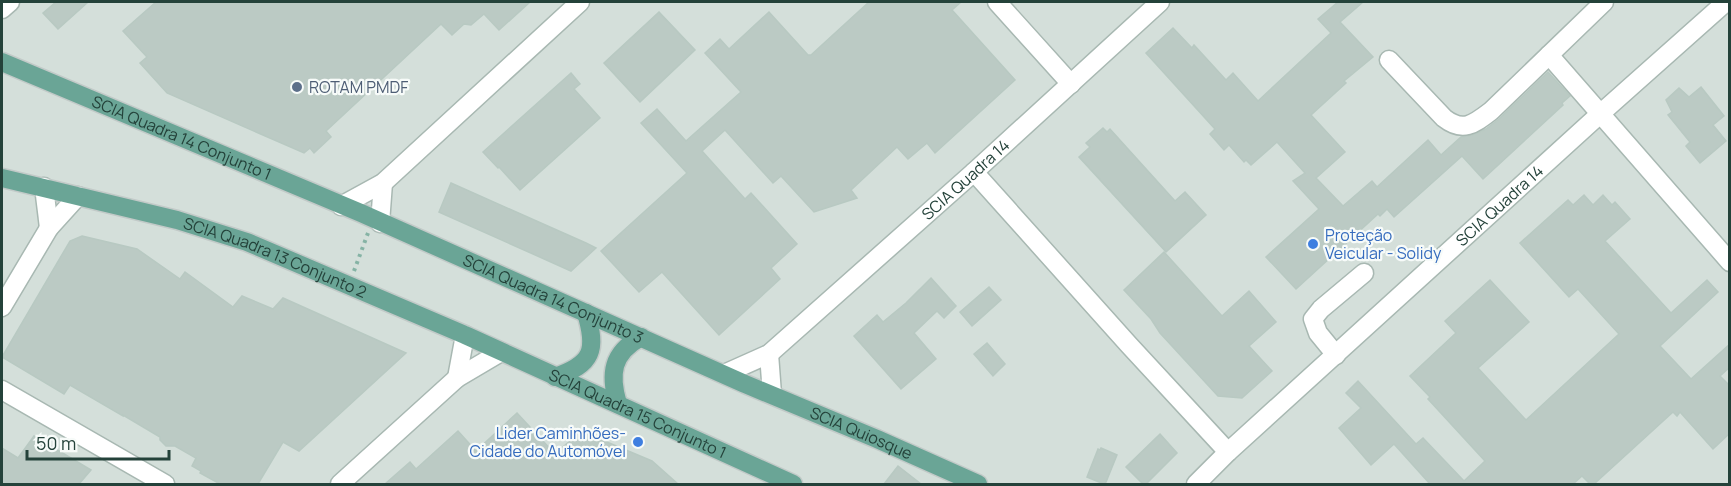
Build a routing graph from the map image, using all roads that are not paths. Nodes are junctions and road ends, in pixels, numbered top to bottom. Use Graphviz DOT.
graph roads {
  1 [pos="10,2"];
  2 [pos="997,2"];
  3 [pos="1160,2"];
  4 [pos="1604,2"];
  5 [pos="1726,2"];
  6 [pos="574,4"];
  7 [pos="2,9"];
  8 [pos="1549,55"];
  9 [pos="1389,60"];
  10 [pos="2,62"];
  11 [pos="1071,84"];
  12 [pos="1600,114"];
  13 [pos="974,172"];
  14 [pos="2,178"];
  15 [pos="383,183"];
  16 [pos="44,187"];
  17 [pos="70,194"];
  18 [pos="341,206"];
  19 [pos="371,218"];
  20 [pos="49,228"];
  21 [pos="1730,262"];
  22 [pos="1364,273"];
  23 [pos="2,307"];
  24 [pos="586,313"];
  25 [pos="641,337"];
  26 [pos="472,339"];
  27 [pos="501,352"];
  28 [pos="769,354"];
  29 [pos="1336,355"];
  30 [pos="724,374"];
  31 [pos="555,376"];
  32 [pos="457,378"];
  33 [pos="745,384"];
  34 [pos="2,390"];
  35 [pos="772,394"];
  36 [pos="618,404"];
  37 [pos="1228,452"];
  38 [pos="165,484"];
  39 [pos="340,484"];
  40 [pos="793,484"];
  41 [pos="978,484"];
  42 [pos="1196,484"];
  1 -- 7 [label="street"];
  2 -- 11 [label="street"];
  3 -- 11 [label="street, SCIA Quadra 14"];
  4 -- 8 [label="street"];
  5 -- 12 [label="street, SCIA Quadra 14"];
  6 -- 15 [label="street"];
  8 -- 9 [label="street"];
  8 -- 12 [label="street"];
  10 -- 18 [label="main road, SCIA Quadra 14 Conjunto 1"];
  11 -- 13 [label="street, SCIA Quadra 14"];
  12 -- 21 [label="street"];
  12 -- 29 [label="street, SCIA Quadra 14"];
  13 -- 28 [label="street, SCIA Quadra 14"];
  13 -- 37 [label="street"];
  14 -- 16 [label="main road, SCIA Quadra 13 Conjunto 2"];
  15 -- 18 [label="street"];
  15 -- 19 [label="street"];
  16 -- 17 [label="main road, SCIA Quadra 13 Conjunto 2"];
  16 -- 20 [label="street"];
  17 -- 20 [label="street"];
  17 -- 26 [label="main road, SCIA Quadra 13 Conjunto 2"];
  18 -- 19 [label="main road, SCIA Quadra 14 Conjunto 1"];
  19 -- 24 [label="main road, SCIA Quadra 14 Conjunto 3"];
  20 -- 23 [label="street"];
  22 -- 29 [label="street"];
  24 -- 25 [label="main road, SCIA Quadra 14 Conjunto 3"];
  24 -- 31 [label="main road"];
  25 -- 30 [label="main road, SCIA Quadra 14 Conjunto 3"];
  25 -- 36 [label="main road"];
  26 -- 27 [label="main road, SCIA Quadra 15 Conjunto 1"];
  26 -- 32 [label="street"];
  27 -- 31 [label="main road, SCIA Quadra 15 Conjunto 1"];
  27 -- 32 [label="street"];
  28 -- 30 [label="street, SCIA Quadra 14"];
  28 -- 35 [label="street"];
  29 -- 37 [label="street, SCIA Quadra 14"];
  30 -- 33 [label="main road, SCIA Quadra 14 Conjunto 3"];
  31 -- 36 [label="main road, SCIA Quadra 15 Conjunto 1"];
  32 -- 39 [label="street"];
  33 -- 35 [label="main road, SCIA Quiosque"];
  34 -- 38 [label="street"];
  35 -- 41 [label="main road, SCIA Quiosque"];
  36 -- 40 [label="main road, SCIA Quadra 15 Conjunto 1"];
  37 -- 42 [label="street, SCIA Quadra 14"];
}
